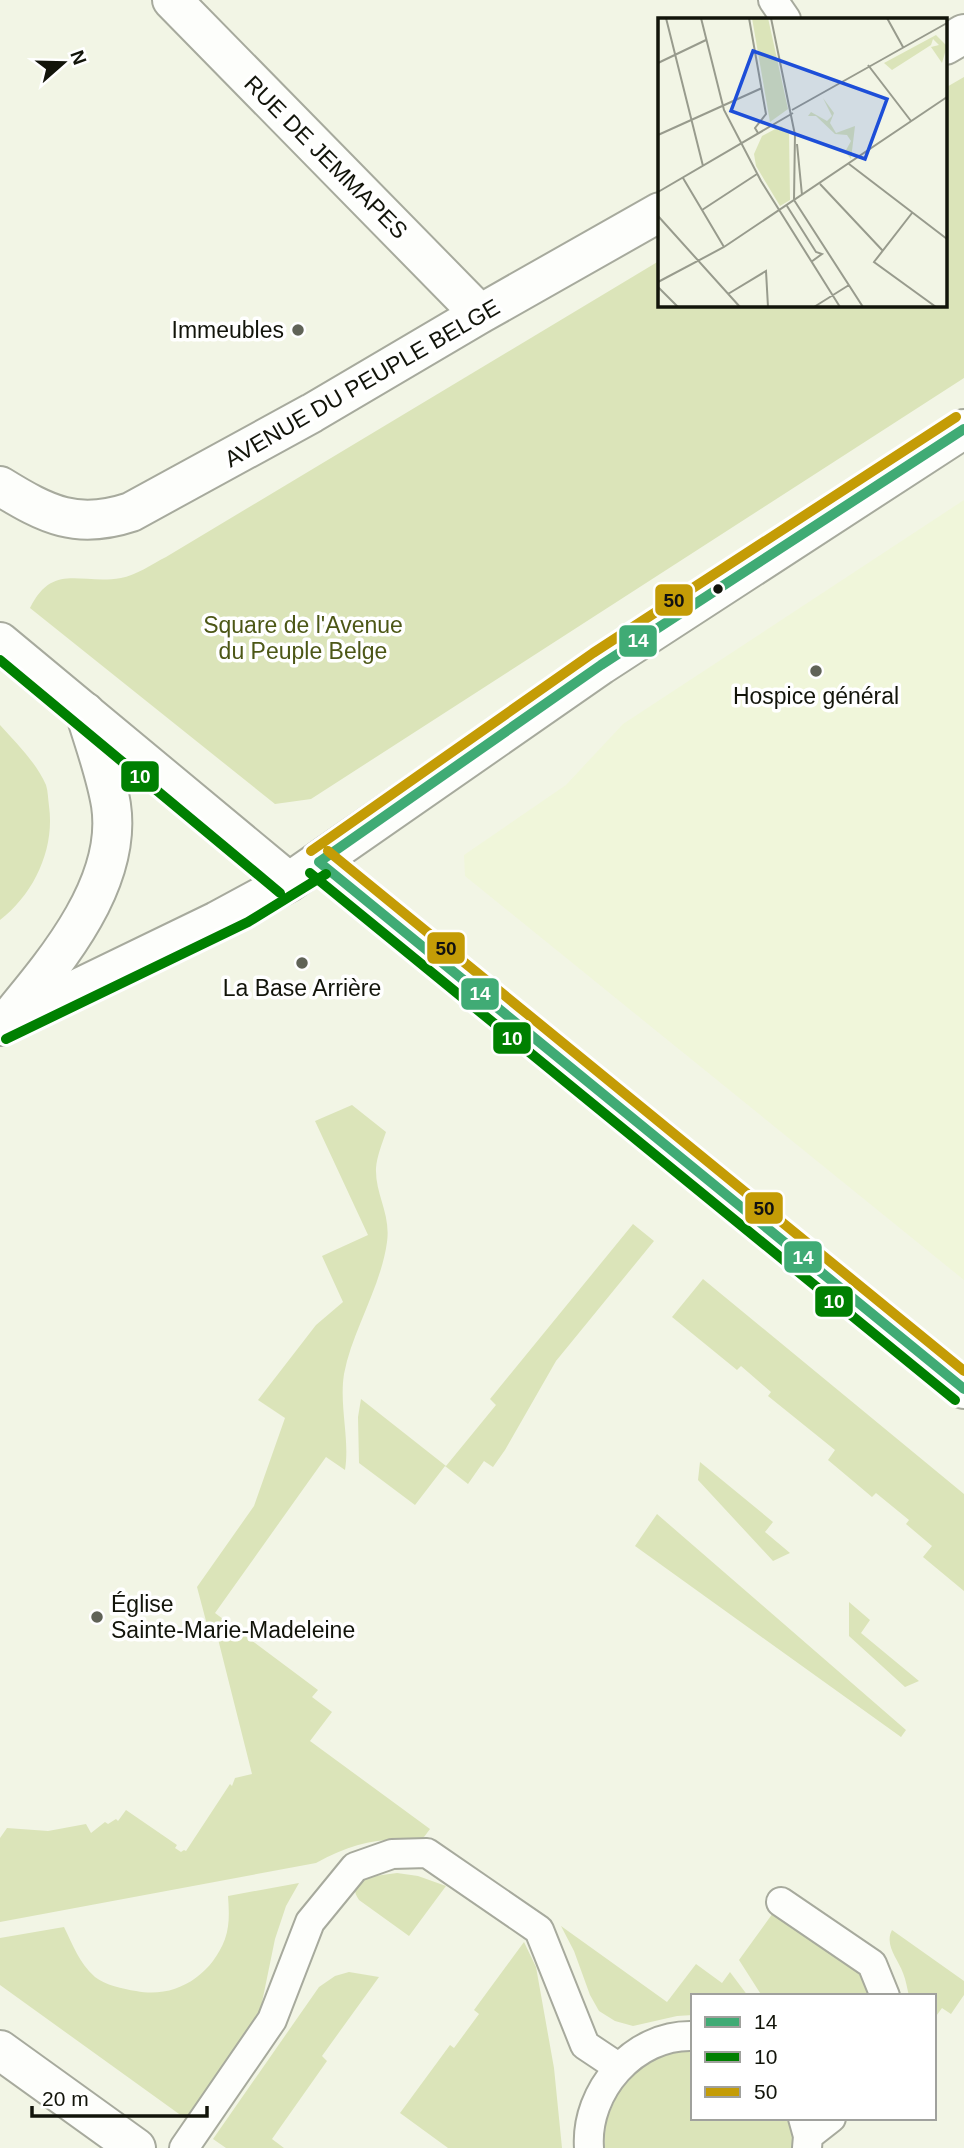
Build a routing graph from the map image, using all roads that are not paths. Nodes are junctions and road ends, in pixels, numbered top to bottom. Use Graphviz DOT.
graph roads {
  1 [pos="172,0"];
  2 [pos="773,0"];
  3 [pos="785,18"];
  4 [pos="964,34"];
  5 [pos="946,44"];
  6 [pos="658,213"];
  7 [pos="480,314"];
  8 [pos="964,429"];
  9 [pos="0,486"];
  10 [pos="0,642"];
  11 [pos="85,712"];
  12 [pos="304,872"];
  13 [pos="2,1024"];
  14 [pos="964,1389"];
  15 [pos="781,1902"];
  16 [pos="884,1994"];
  17 [pos="691,2036"];
  18 [pos="0,2050"];
  19 [pos="618,2067"];
  20 [pos="828,2120"];
  21 [pos="806,2134"];
  22 [pos="136,2148"];
  23 [pos="184,2148"];
  24 [pos="589,2148"];
  1 -- 7 [label="street, RUE DE JEMMAPES"];
  2 -- 3 [label="lane"];
  4 -- 5 [label="street"];
  6 -- 7 [label="street, AVENUE DU PEUPLE BELGE"];
  7 -- 9 [label="street, AVENUE DU PEUPLE BELGE"];
  8 -- 12 [label="street"];
  10 -- 11 [label="street"];
  11 -- 12 [label="street"];
  11 -- 13 [label="street"];
  12 -- 13 [label="street"];
  12 -- 14 [label="street"];
  15 -- 16 [label="lane"];
  17 -- 19 [label="lane"];
  18 -- 22 [label="street"];
  19 -- 23 [label="lane"];
  19 -- 24 [label="lane"];
  20 -- 21 [label="lane"];
}
